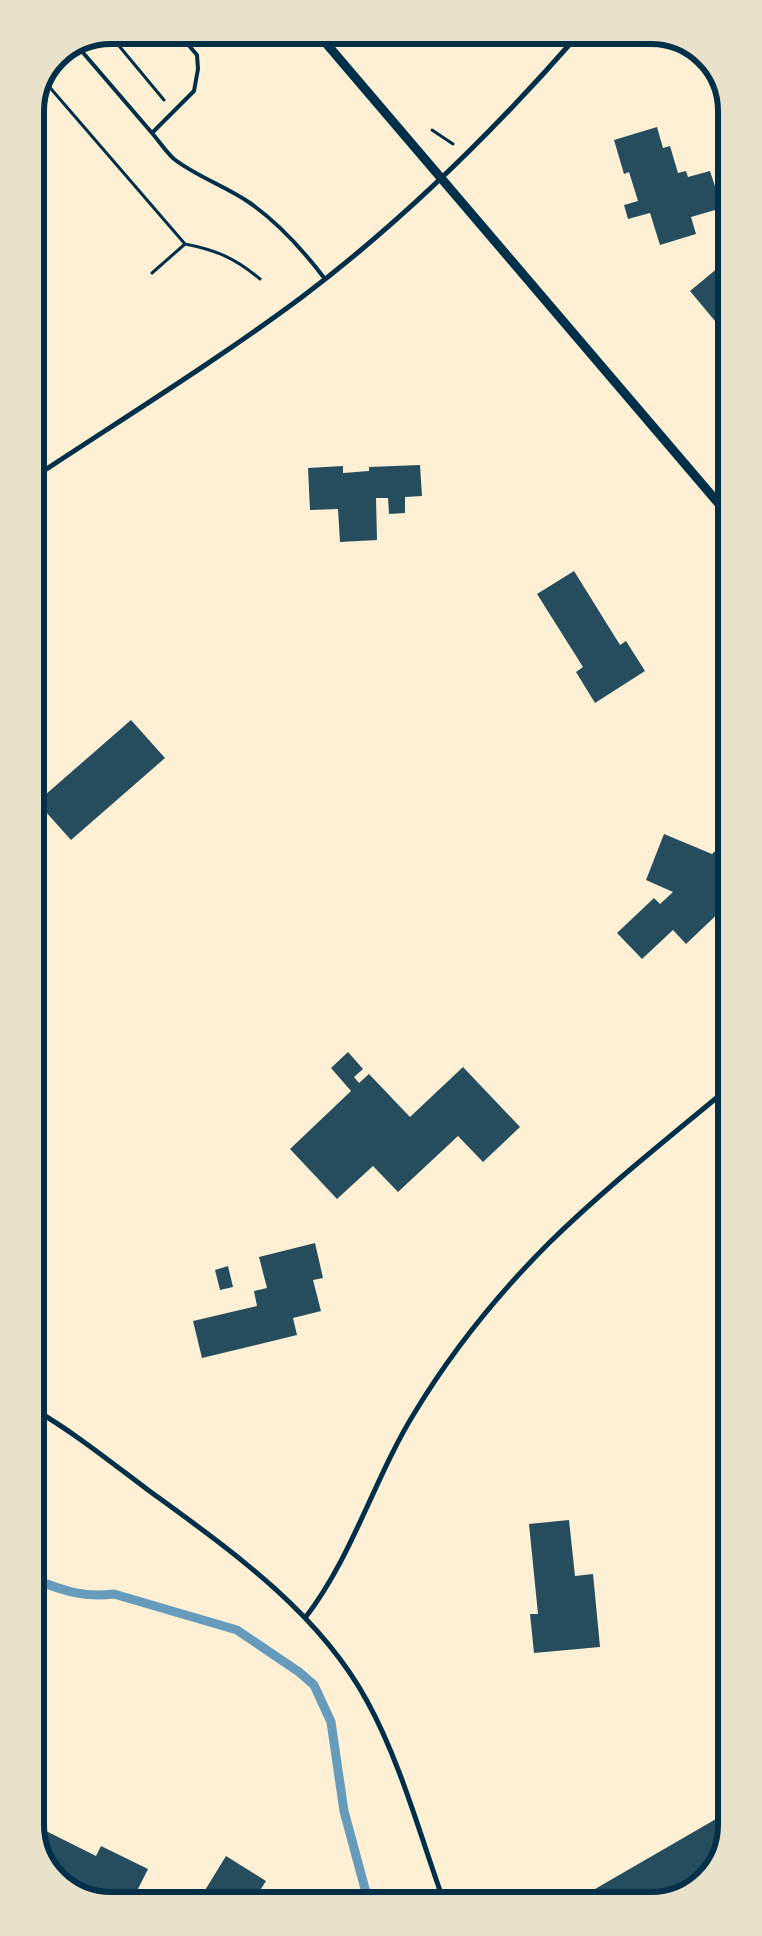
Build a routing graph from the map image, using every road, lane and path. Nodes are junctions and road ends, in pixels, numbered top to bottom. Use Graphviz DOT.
graph roads {
  1 [pos="117,44"];
  2 [pos="188,44"];
  3 [pos="327,44"];
  4 [pos="570,44"];
  5 [pos="81,51"];
  6 [pos="49,86"];
  7 [pos="173,112"];
  8 [pos="152,133"];
  9 [pos="441,180"];
  10 [pos="185,244"];
  11 [pos="152,272"];
  12 [pos="260,279"];
  13 [pos="325,279"];
  14 [pos="44,471"];
  15 [pos="718,503"];
  16 [pos="718,1097"];
  17 [pos="44,1416"];
  18 [pos="305,1618"];
  19 [pos="440,1892"];
  1 -- 7 [label="path"];
  2 -- 7 [label="lane"];
  3 -- 9 [label="street"];
  4 -- 9 [label="street"];
  5 -- 8 [label="lane"];
  6 -- 10 [label="path"];
  7 -- 8 [label="lane"];
  8 -- 13 [label="lane"];
  9 -- 13 [label="street"];
  9 -- 15 [label="street"];
  10 -- 11 [label="path"];
  10 -- 12 [label="path"];
  13 -- 14 [label="street"];
  16 -- 18 [label="street"];
  17 -- 18 [label="street"];
  18 -- 19 [label="street"];
}
